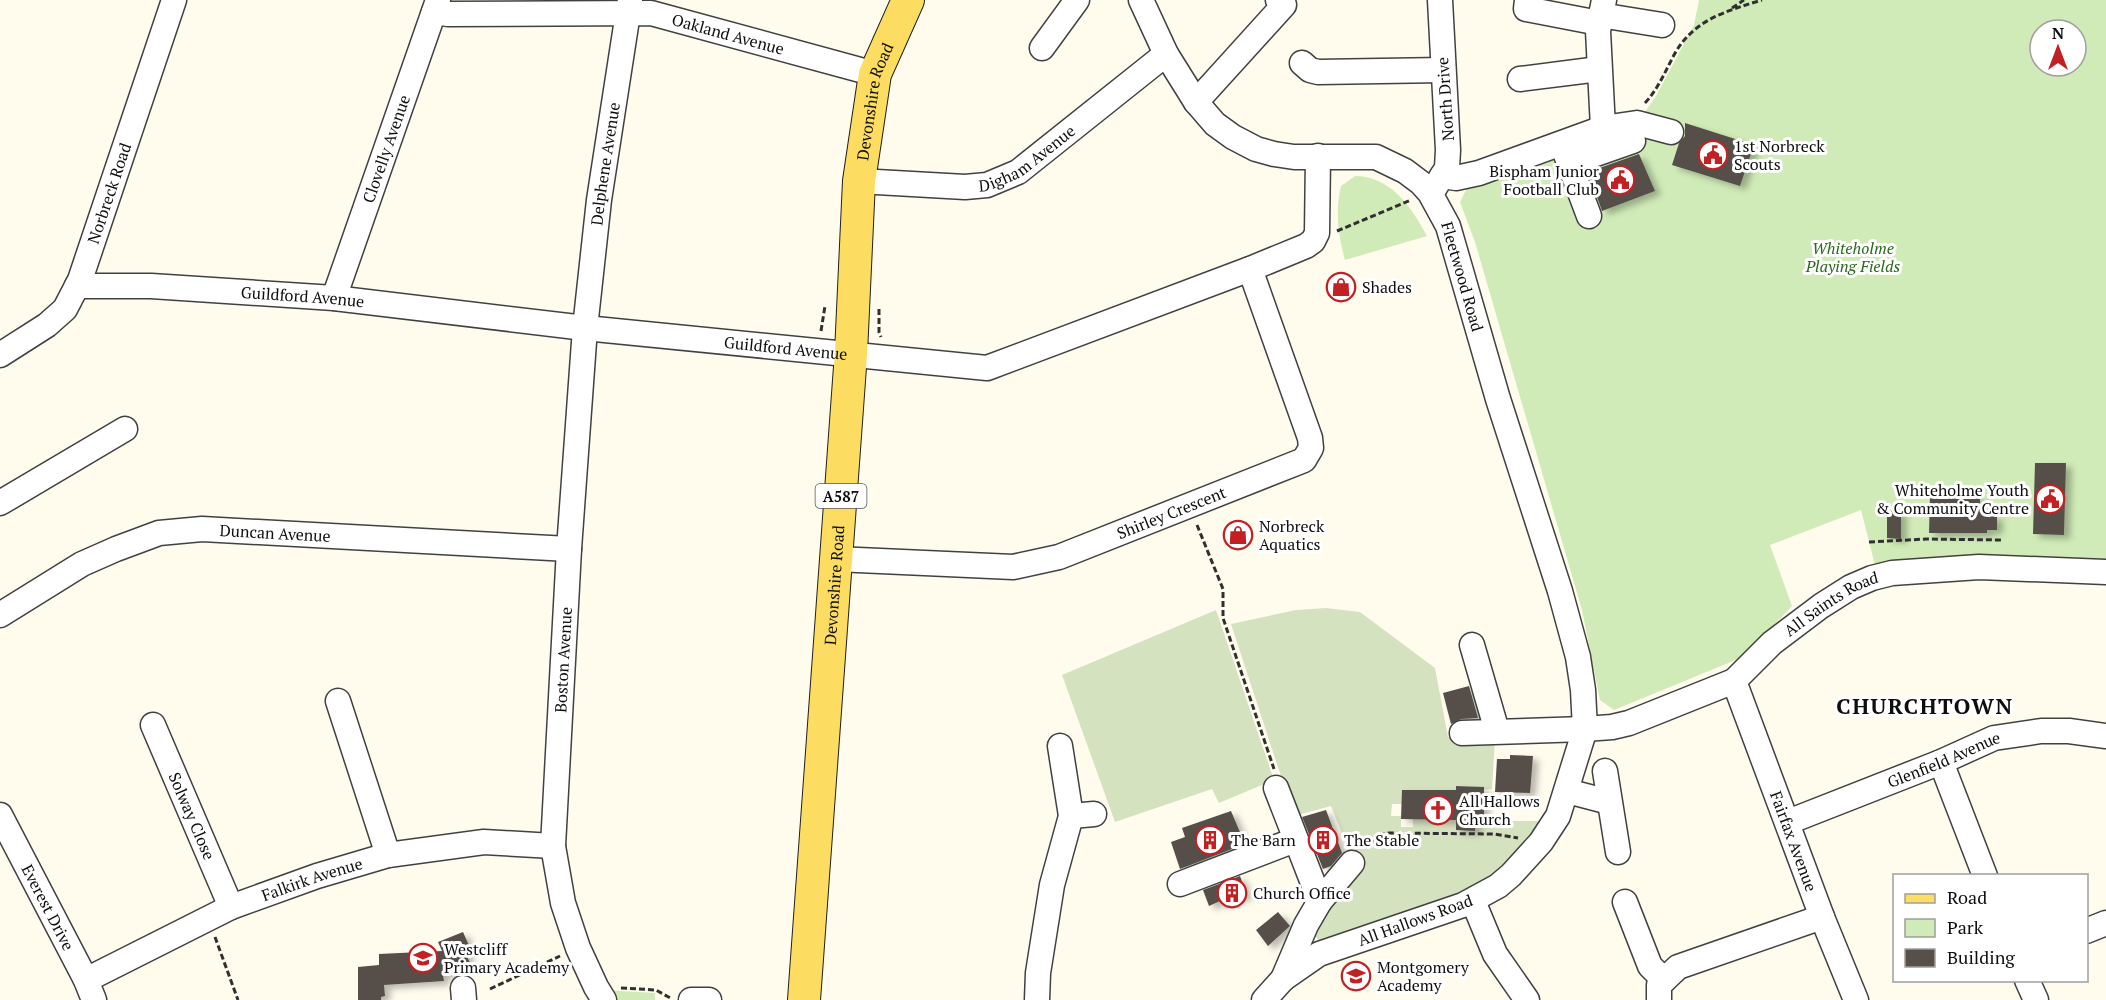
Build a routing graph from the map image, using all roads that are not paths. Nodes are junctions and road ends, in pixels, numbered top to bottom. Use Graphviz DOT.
graph roads {
  1 [pos="174,0"];
  2 [pos="909,0"];
  3 [pos="1077,0"];
  4 [pos="1141,0"];
  5 [pos="1440,0"];
  6 [pos="1527,0"];
  7 [pos="436,6"];
  8 [pos="629,6"];
  9 [pos="1288,7"];
  10 [pos="1601,13"];
  11 [pos="1662,25"];
  12 [pos="1042,48"];
  13 [pos="1166,54"];
  14 [pos="1302,63"];
  15 [pos="1599,69"];
  16 [pos="1443,70"];
  17 [pos="875,74"];
  18 [pos="1520,79"];
  19 [pos="1196,102"];
  20 [pos="1603,129"];
  21 [pos="1630,132"];
  22 [pos="1671,132"];
  23 [pos="1566,154"];
  24 [pos="1318,156"];
  25 [pos="859,181"];
  26 [pos="1436,185"];
  27 [pos="1589,216"];
  28 [pos="1250,269"];
  29 [pos="72,296"];
  30 [pos="334,298"];
  31 [pos="585,328"];
  32 [pos="851,353"];
  33 [pos="0,355"];
  34 [pos="125,429"];
  35 [pos="0,503"];
  36 [pos="569,549"];
  37 [pos="836,559"];
  38 [pos="2106,572"];
  39 [pos="0,615"];
  40 [pos="1472,645"];
  41 [pos="1734,681"];
  42 [pos="338,701"];
  43 [pos="153,725"];
  44 [pos="1585,729"];
  45 [pos="1497,731"];
  46 [pos="1462,733"];
  47 [pos="2106,736"];
  48 [pos="1060,746"];
  49 [pos="1941,762"];
  50 [pos="1605,771"];
  51 [pos="1276,788"];
  52 [pos="1567,791"];
  53 [pos="1609,802"];
  54 [pos="0,815"];
  55 [pos="1788,822"];
  56 [pos="1295,840"];
  57 [pos="553,846"];
  58 [pos="1618,852"];
  59 [pos="388,855"];
  60 [pos="1352,863"];
  61 [pos="1984,874"];
  62 [pos="1180,884"];
  63 [pos="1320,901"];
  64 [pos="1473,901"];
  65 [pos="231,907"];
  66 [pos="1622,909"];
  67 [pos="1822,917"];
  68 [pos="2106,923"];
  69 [pos="2088,930"];
  70 [pos="1283,979"];
  71 [pos="2027,982"];
  72 [pos="90,990"];
  73 [pos="1662,990"];
  74 [pos="600,994"];
  75 [pos="691,1000"];
  76 [pos="709,1000"];
  77 [pos="804,1000"];
  78 [pos="1037,1000"];
  79 [pos="1264,1000"];
  80 [pos="1527,1000"];
  81 [pos="1856,1000"];
  82 [pos="2036,1000"];
  1 -- 29 [label="street, Norbreck Road"];
  2 -- 17 [label="main road, Devonshire Road / A587"];
  3 -- 12 [label="street"];
  4 -- 13 [label="street, Fleetwood Road"];
  5 -- 16 [label="street, North Drive"];
  6 -- 10 [label="street"];
  7 -- 8 [label="street, Oakland Avenue"];
  7 -- 30 [label="street, Clovelly Avenue"];
  8 -- 17 [label="street, Oakland Avenue"];
  8 -- 31 [label="street, Delphene Avenue"];
  9 -- 19 [label="street"];
  10 -- 11 [label="street"];
  10 -- 15 [label="street"];
  13 -- 19 [label="street, Fleetwood Road"];
  13 -- 25 [label="street, Digham Avenue"];
  14 -- 16 [label="street"];
  15 -- 18 [label="street"];
  15 -- 20 [label="street"];
  16 -- 26 [label="street, North Drive"];
  17 -- 25 [label="main road, Devonshire Road / A587"];
  19 -- 24 [label="street, Fleetwood Road"];
  20 -- 21 [label="street"];
  20 -- 23 [label="street"];
  21 -- 22 [label="street"];
  21 -- 23 [label="street"];
  23 -- 26 [label="street"];
  23 -- 27 [label="street"];
  24 -- 26 [label="street, Fleetwood Road"];
  24 -- 28 [label="street, Guildford Avenue"];
  25 -- 32 [label="main road, Devonshire Road / A587"];
  26 -- 44 [label="street, Fleetwood Road"];
  28 -- 32 [label="street, Guildford Avenue"];
  28 -- 37 [label="street, Shirley Crescent"];
  29 -- 30 [label="street, Guildford Avenue"];
  29 -- 33 [label="street, Norbreck Road"];
  30 -- 31 [label="street, Guildford Avenue"];
  31 -- 32 [label="street, Guildford Avenue"];
  31 -- 36 [label="street, Boston Avenue"];
  32 -- 37 [label="main road, Devonshire Road / A587"];
  34 -- 35 [label="street"];
  36 -- 39 [label="street, Duncan Avenue"];
  36 -- 57 [label="street, Boston Avenue"];
  37 -- 77 [label="main road, Devonshire Road / A587"];
  38 -- 41 [label="street, All Saints Road"];
  40 -- 45 [label="street"];
  41 -- 44 [label="street, All Saints Road"];
  41 -- 55 [label="street, Fairfax Avenue"];
  42 -- 59 [label="street"];
  43 -- 65 [label="street, Solway Close"];
  44 -- 45 [label="street, All Saints Road"];
  44 -- 52 [label="street, All Hallows Road"];
  45 -- 46 [label="street, All Saints Road"];
  47 -- 49 [label="street, Glenfield Avenue"];
  48 -- 78 [label="street"];
  49 -- 55 [label="street, Glenfield Avenue"];
  49 -- 61 [label="street"];
  50 -- 53 [label="street"];
  51 -- 56 [label="street"];
  52 -- 53 [label="street"];
  52 -- 64 [label="street, All Hallows Road"];
  53 -- 58 [label="street"];
  54 -- 72 [label="street, Everest Drive"];
  55 -- 67 [label="street, Fairfax Avenue"];
  56 -- 62 [label="street"];
  56 -- 63 [label="street"];
  57 -- 59 [label="street, Falkirk Avenue"];
  57 -- 74 [label="street, Boston Avenue"];
  59 -- 65 [label="street, Falkirk Avenue"];
  60 -- 63 [label="street"];
  63 -- 70 [label="street"];
  64 -- 70 [label="street, All Hallows Road"];
  64 -- 80 [label="street"];
  65 -- 72 [label="street, Falkirk Avenue"];
  66 -- 73 [label="street"];
  67 -- 73 [label="street"];
  67 -- 81 [label="street, Fairfax Avenue"];
  68 -- 69 [label="street"];
  70 -- 79 [label="street, All Hallows Road"];
  71 -- 82 [label="street"];
  75 -- 76 [label="street"];
}
